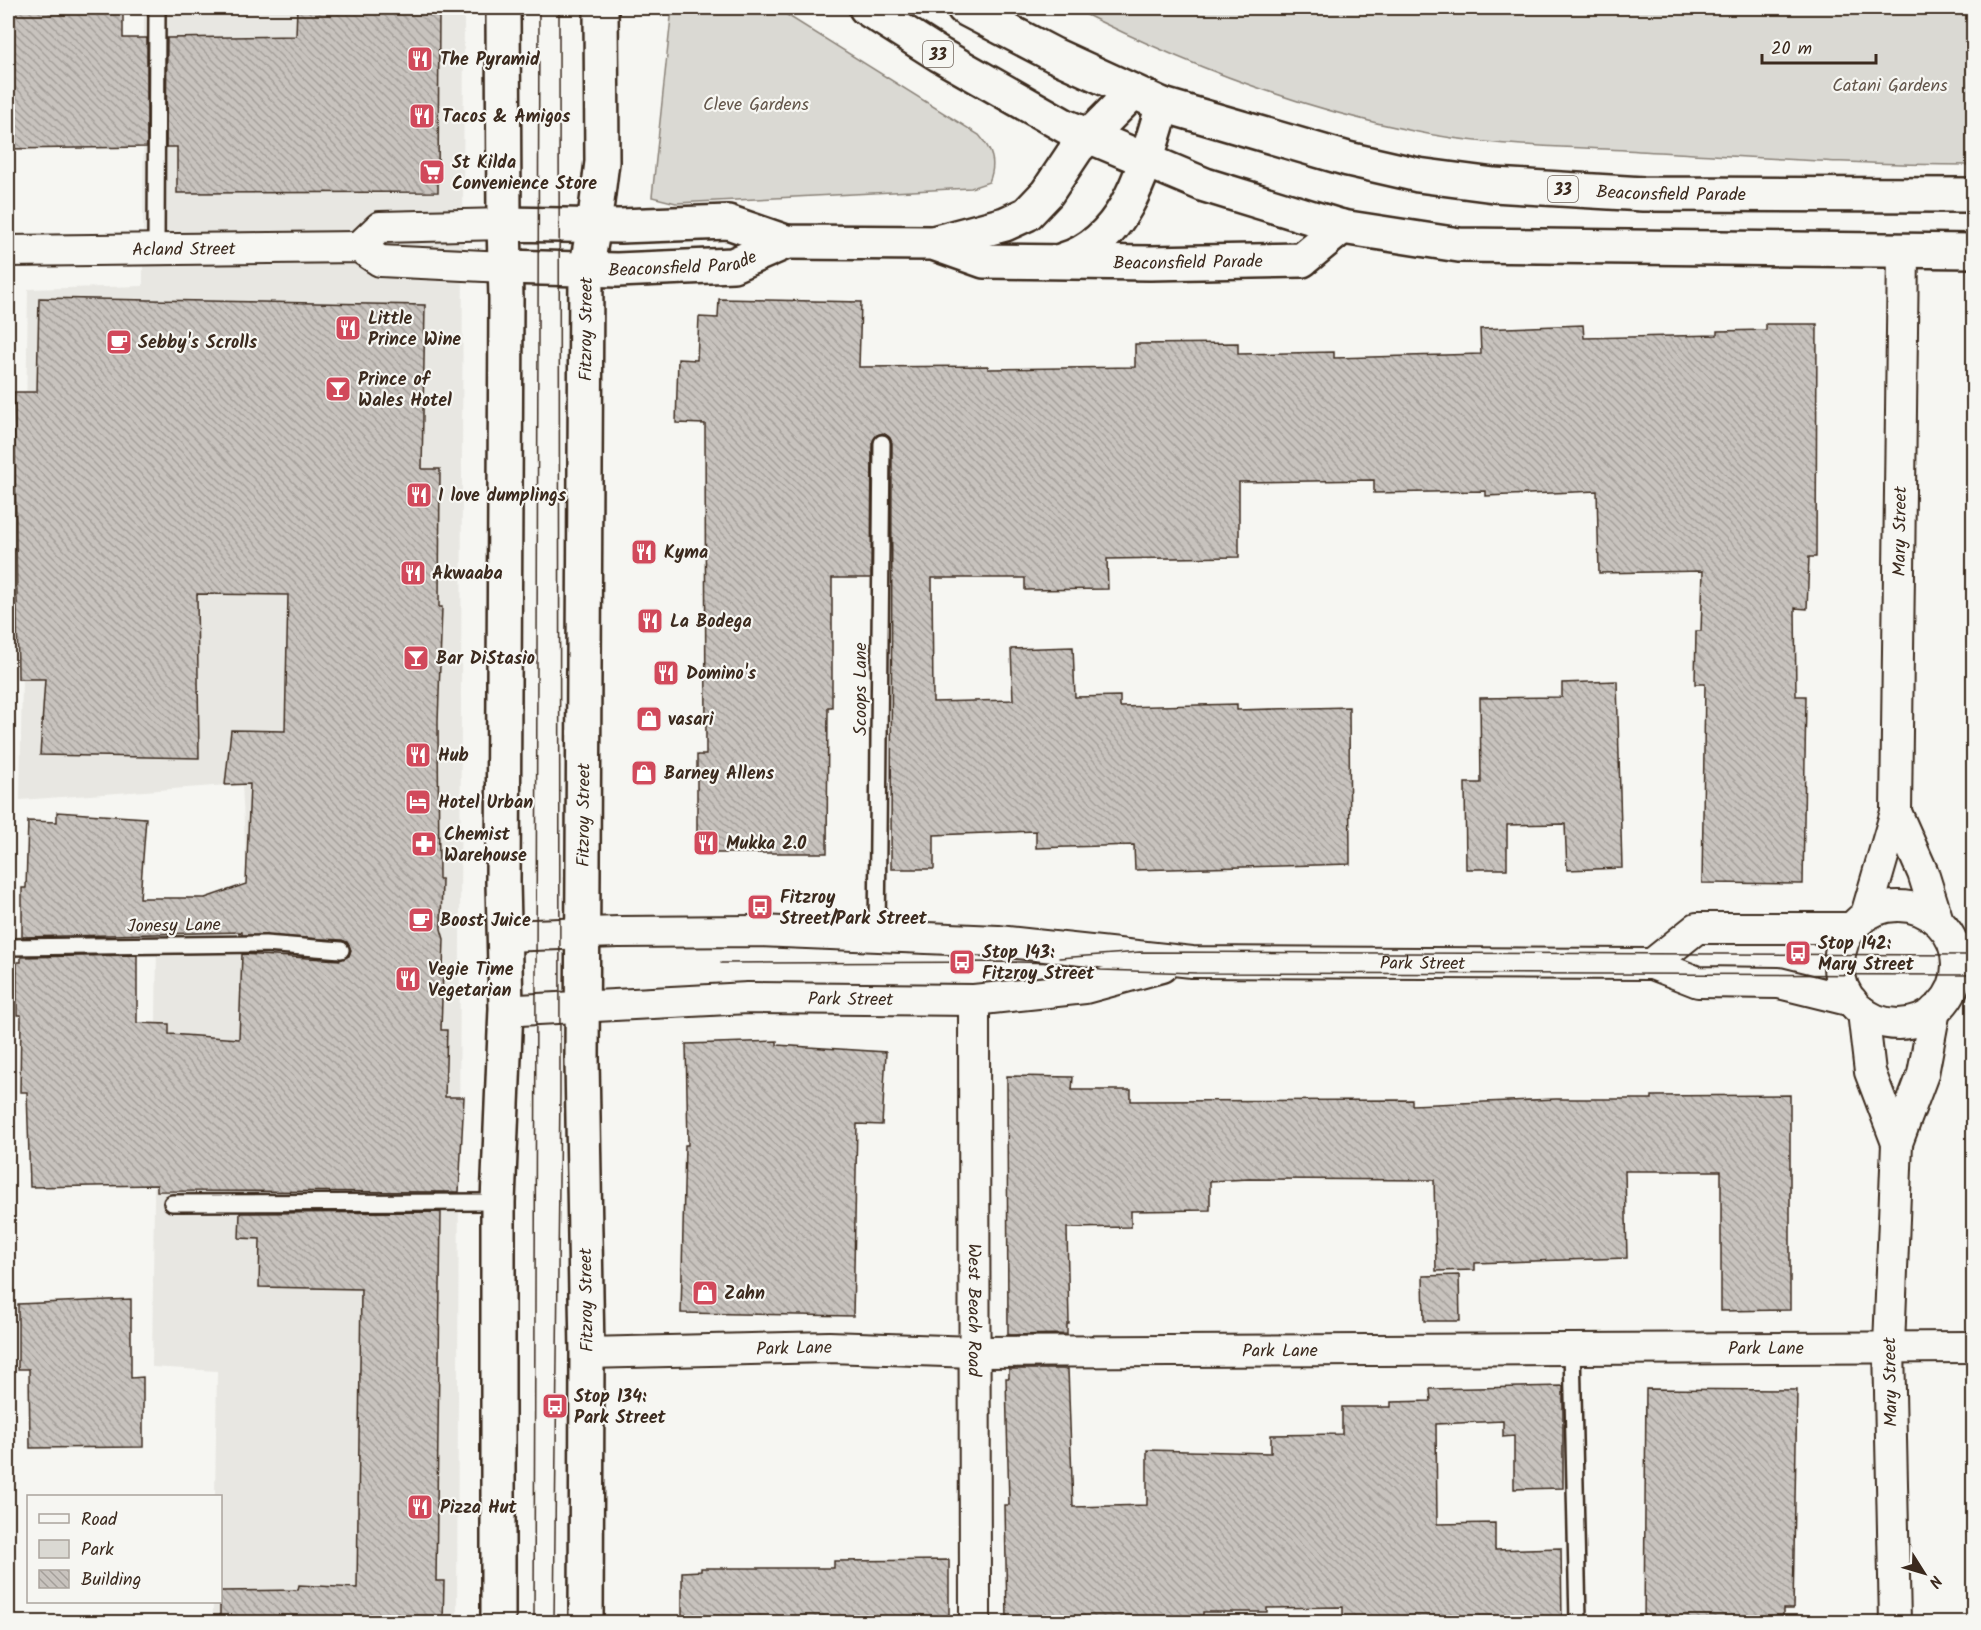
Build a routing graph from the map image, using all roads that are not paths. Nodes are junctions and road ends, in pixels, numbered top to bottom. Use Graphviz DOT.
graph roads {
  1 [pos="158,8"];
  2 [pos="503,8"];
  3 [pos="601,8"];
  4 [pos="866,8"];
  5 [pos="964,8"];
  6 [pos="1133,92"];
  7 [pos="1163,105"];
  8 [pos="1087,136"];
  9 [pos="1146,161"];
  10 [pos="1974,195"];
  11 [pos="504,224"];
  12 [pos="594,226"];
  13 [pos="1342,227"];
  14 [pos="786,242"];
  15 [pos="933,243"];
  16 [pos="359,247"];
  17 [pos="156,249"];
  18 [pos="8,251"];
  19 [pos="1903,251"];
  20 [pos="1974,251"];
  21 [pos="1058,261"];
  22 [pos="505,267"];
  23 [pos="586,270"];
  24 [pos="882,443"];
  25 [pos="1896,812"];
  26 [pos="1859,922"];
  27 [pos="1953,928"];
  28 [pos="584,934"];
  29 [pos="877,935"];
  30 [pos="504,936"];
  31 [pos="8,947"];
  32 [pos="341,950"];
  33 [pos="1192,962"];
  34 [pos="1652,964"];
  35 [pos="974,999"];
  36 [pos="1952,1003"];
  37 [pos="583,1006"];
  38 [pos="1857,1007"];
  39 [pos="506,1008"];
  40 [pos="1897,1143"];
  41 [pos="498,1202"];
  42 [pos="172,1203"];
  43 [pos="1889,1346"];
  44 [pos="1974,1347"];
  45 [pos="1572,1348"];
  46 [pos="974,1352"];
  47 [pos="587,1353"];
  48 [pos="498,1623"];
  49 [pos="586,1623"];
  50 [pos="975,1623"];
  51 [pos="1578,1623"];
  52 [pos="1895,1623"];
  1 -- 17 [label="lane"];
  2 -- 11 [label="main road"];
  3 -- 12 [label="main road, Fitzroy Street"];
  4 -- 8 [label="main road, 33"];
  5 -- 6 [label="main road, Beaconsfield Parade / 33"];
  6 -- 7 [label="main road, Beaconsfield Parade / 33"];
  6 -- 8 [label="main road, Beaconsfield Parade"];
  7 -- 9 [label="main road, Beaconsfield Parade"];
  7 -- 10 [label="main road, Beaconsfield Parade / 33"];
  8 -- 9 [label="main road, 33"];
  8 -- 15 [label="main road, Beaconsfield Parade"];
  9 -- 13 [label="main road, 33"];
  9 -- 21 [label="main road, Beaconsfield Parade"];
  11 -- 12 [label="main road, Beaconsfield Parade"];
  11 -- 16 [label="street"];
  11 -- 22 [label="main road"];
  12 -- 14 [label="main road, Beaconsfield Parade"];
  12 -- 23 [label="main road, Fitzroy Street"];
  13 -- 19 [label="main road, 33"];
  13 -- 21 [label="main road, Beaconsfield Parade"];
  14 -- 15 [label="main road, Beaconsfield Parade"];
  14 -- 23 [label="main road, Beaconsfield Parade"];
  15 -- 21 [label="main road, Beaconsfield Parade"];
  16 -- 17 [label="street, Acland Street"];
  16 -- 22 [label="street, Acland Street"];
  17 -- 18 [label="street, Acland Street"];
  19 -- 20 [label="main road, 33"];
  19 -- 25 [label="street, Mary Street"];
  22 -- 23 [label="main road, Beaconsfield Parade"];
  22 -- 30 [label="main road"];
  23 -- 28 [label="main road, Fitzroy Street"];
  24 -- 29 [label="lane, Scoops Lane"];
  25 -- 26 [label="street, Mary Street"];
  25 -- 27 [label="street, Mary Street"];
  26 -- 27 [label="street"];
  26 -- 34 [label="street"];
  26 -- 38 [label="street"];
  27 -- 36 [label="street"];
  28 -- 29 [label="street, Park Street"];
  28 -- 30 [label="street, Park Street"];
  28 -- 37 [label="main road, Fitzroy Street"];
  29 -- 33 [label="street, Park Street"];
  30 -- 39 [label="main road"];
  31 -- 32 [label="lane, Jonesy Lane"];
  33 -- 34 [label="street, Park Street"];
  33 -- 35 [label="street, Park Street"];
  34 -- 38 [label="street, Park Street"];
  35 -- 37 [label="street, Park Street"];
  35 -- 46 [label="street, West Beach Road"];
  36 -- 38 [label="street"];
  36 -- 40 [label="street, Mary Street"];
  37 -- 39 [label="street, Park Street"];
  37 -- 47 [label="main road, Fitzroy Street"];
  38 -- 40 [label="street, Mary Street"];
  39 -- 41 [label="main road"];
  40 -- 43 [label="street, Mary Street"];
  41 -- 42 [label="lane"];
  41 -- 48 [label="main road"];
  43 -- 44 [label="street, Park Lane"];
  43 -- 45 [label="street, Park Lane"];
  43 -- 52 [label="street, Mary Street"];
  45 -- 46 [label="street, Park Lane"];
  45 -- 51 [label="lane"];
  46 -- 47 [label="street, Park Lane"];
  46 -- 50 [label="street, West Beach Road"];
  47 -- 49 [label="main road, Fitzroy Street"];
}
